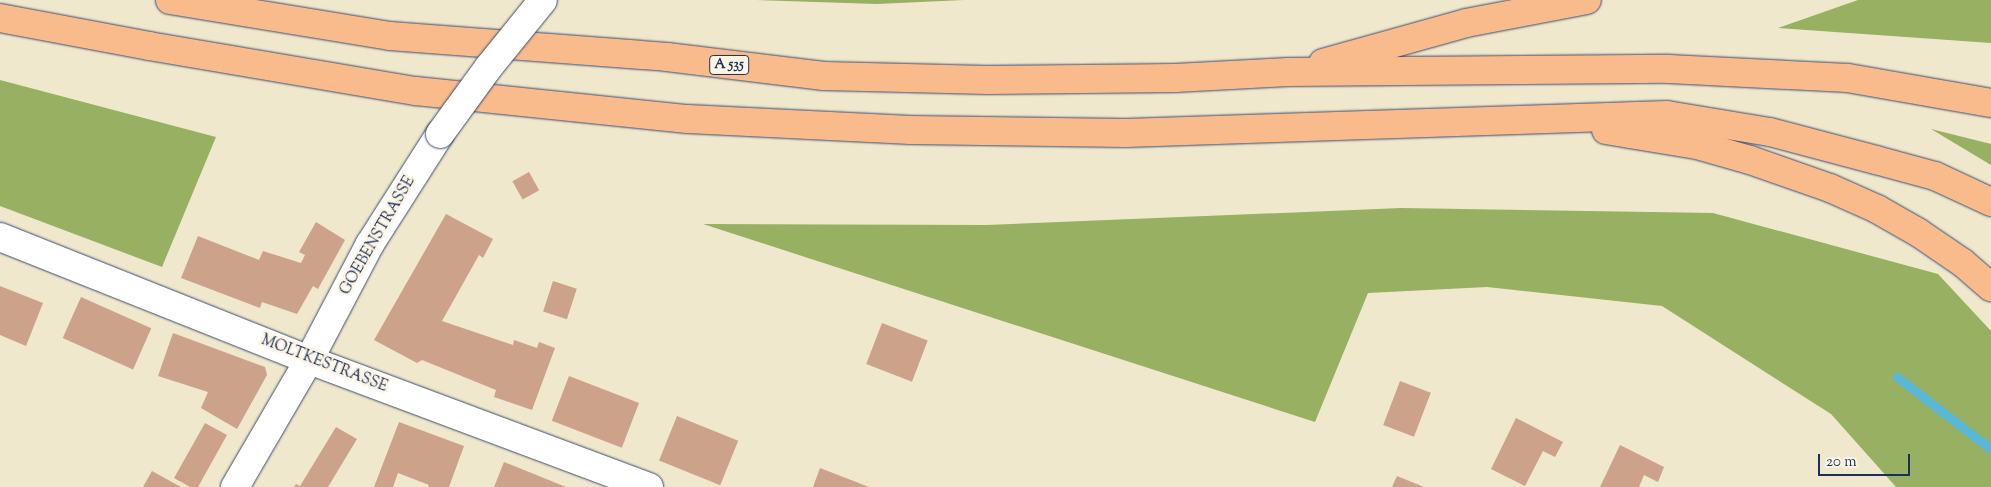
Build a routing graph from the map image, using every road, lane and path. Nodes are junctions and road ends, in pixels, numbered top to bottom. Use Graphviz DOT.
graph roads {
  1 [pos="170,0"];
  2 [pos="543,0"];
  3 [pos="1587,0"];
  4 [pos="0,18"];
  5 [pos="1288,72"];
  6 [pos="1991,102"];
  7 [pos="1517,120"];
  8 [pos="1991,202"];
  9 [pos="0,237"];
  10 [pos="1991,287"];
  11 [pos="309,360"];
  12 [pos="235,487"];
  13 [pos="649,487"];
  1 -- 5 [label="highway, A 535"];
  2 -- 11 [label="street, GOEBENSTRASSE, bridge"];
  3 -- 5 [label="highway"];
  4 -- 7 [label="highway"];
  5 -- 6 [label="highway"];
  7 -- 8 [label="highway"];
  7 -- 10 [label="highway"];
  9 -- 11 [label="street, MOLTKESTRASSE"];
  11 -- 12 [label="street, GOEBENSTRASSE"];
  11 -- 13 [label="street, MOLTKESTRASSE"];
}
